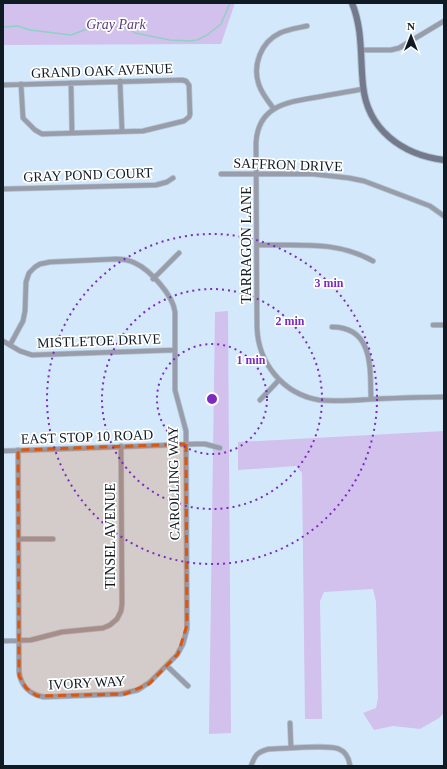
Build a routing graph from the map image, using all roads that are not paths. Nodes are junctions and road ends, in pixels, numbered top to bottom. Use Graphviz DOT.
graph roads {
  1 [pos="352,3"];
  2 [pos="444,21"];
  3 [pos="307,26"];
  4 [pos="361,50"];
  5 [pos="120,81"];
  6 [pos="71,83"];
  7 [pos="22,84"];
  8 [pos="3,85"];
  9 [pos="363,89"];
  10 [pos="274,108"];
  11 [pos="122,131"];
  12 [pos="72,133"];
  13 [pos="444,160"];
  14 [pos="220,174"];
  15 [pos="256,174"];
  16 [pos="173,178"];
  17 [pos="3,189"];
  18 [pos="444,216"];
  19 [pos="257,246"];
  20 [pos="179,253"];
  21 [pos="373,261"];
  22 [pos="153,278"];
  23 [pos="433,325"];
  24 [pos="444,325"];
  25 [pos="332,327"];
  26 [pos="3,341"];
  27 [pos="10,345"];
  28 [pos="175,350"];
  29 [pos="279,380"];
  30 [pos="444,396"];
  31 [pos="371,399"];
  32 [pos="260,400"];
  33 [pos="186,444"];
  34 [pos="121,446"];
  35 [pos="220,448"];
  36 [pos="18,450"];
  37 [pos="3,451"];
  38 [pos="19,540"];
  39 [pos="53,540"];
  40 [pos="19,640"];
  41 [pos="3,641"];
  42 [pos="167,666"];
  43 [pos="188,686"];
  44 [pos="290,723"];
  45 [pos="291,748"];
  46 [pos="251,766"];
  47 [pos="350,766"];
  1 -- 4 [label="street"];
  2 -- 4 [label="street"];
  3 -- 10 [label="street"];
  4 -- 9 [label="street"];
  5 -- 6 [label="street, GRAND OAK AVENUE"];
  5 -- 11 [label="street"];
  5 -- 11 [label="street, GRAND OAK AVENUE"];
  6 -- 7 [label="street, GRAND OAK AVENUE"];
  6 -- 12 [label="street"];
  7 -- 8 [label="street, GRAND OAK AVENUE"];
  7 -- 12 [label="street"];
  9 -- 10 [label="street"];
  9 -- 13 [label="street"];
  10 -- 15 [label="street, TARRAGON LANE"];
  11 -- 12 [label="street"];
  14 -- 15 [label="street, SAFFRON DRIVE"];
  15 -- 18 [label="street, SAFFRON DRIVE"];
  15 -- 19 [label="street, TARRAGON LANE"];
  16 -- 17 [label="street, GRAY POND COURT"];
  19 -- 21 [label="street"];
  19 -- 29 [label="street, TARRAGON LANE"];
  20 -- 22 [label="street"];
  22 -- 27 [label="street, CAROLLING WAY"];
  22 -- 28 [label="street, CAROLLING WAY"];
  23 -- 24 [label="street"];
  25 -- 31 [label="street"];
  26 -- 27 [label="street, MISTLETOE DRIVE"];
  27 -- 28 [label="street, MISTLETOE DRIVE"];
  28 -- 33 [label="street, CAROLLING WAY"];
  29 -- 31 [label="street, TARRAGON LANE"];
  29 -- 32 [label="street"];
  30 -- 31 [label="street, TARRAGON LANE"];
  33 -- 34 [label="street, EAST STOP 10 ROAD"];
  33 -- 35 [label="street, EAST STOP 10 ROAD"];
  33 -- 42 [label="street, CAROLLING WAY"];
  34 -- 36 [label="street, EAST STOP 10 ROAD"];
  34 -- 40 [label="street, TINSEL AVENUE"];
  36 -- 37 [label="street, EAST STOP 10 ROAD"];
  36 -- 38 [label="street"];
  38 -- 39 [label="street"];
  38 -- 40 [label="street"];
  40 -- 41 [label="street"];
  40 -- 42 [label="street, IVORY WAY"];
  42 -- 43 [label="street"];
  44 -- 45 [label="street"];
  45 -- 46 [label="street"];
  45 -- 47 [label="street"];
}
